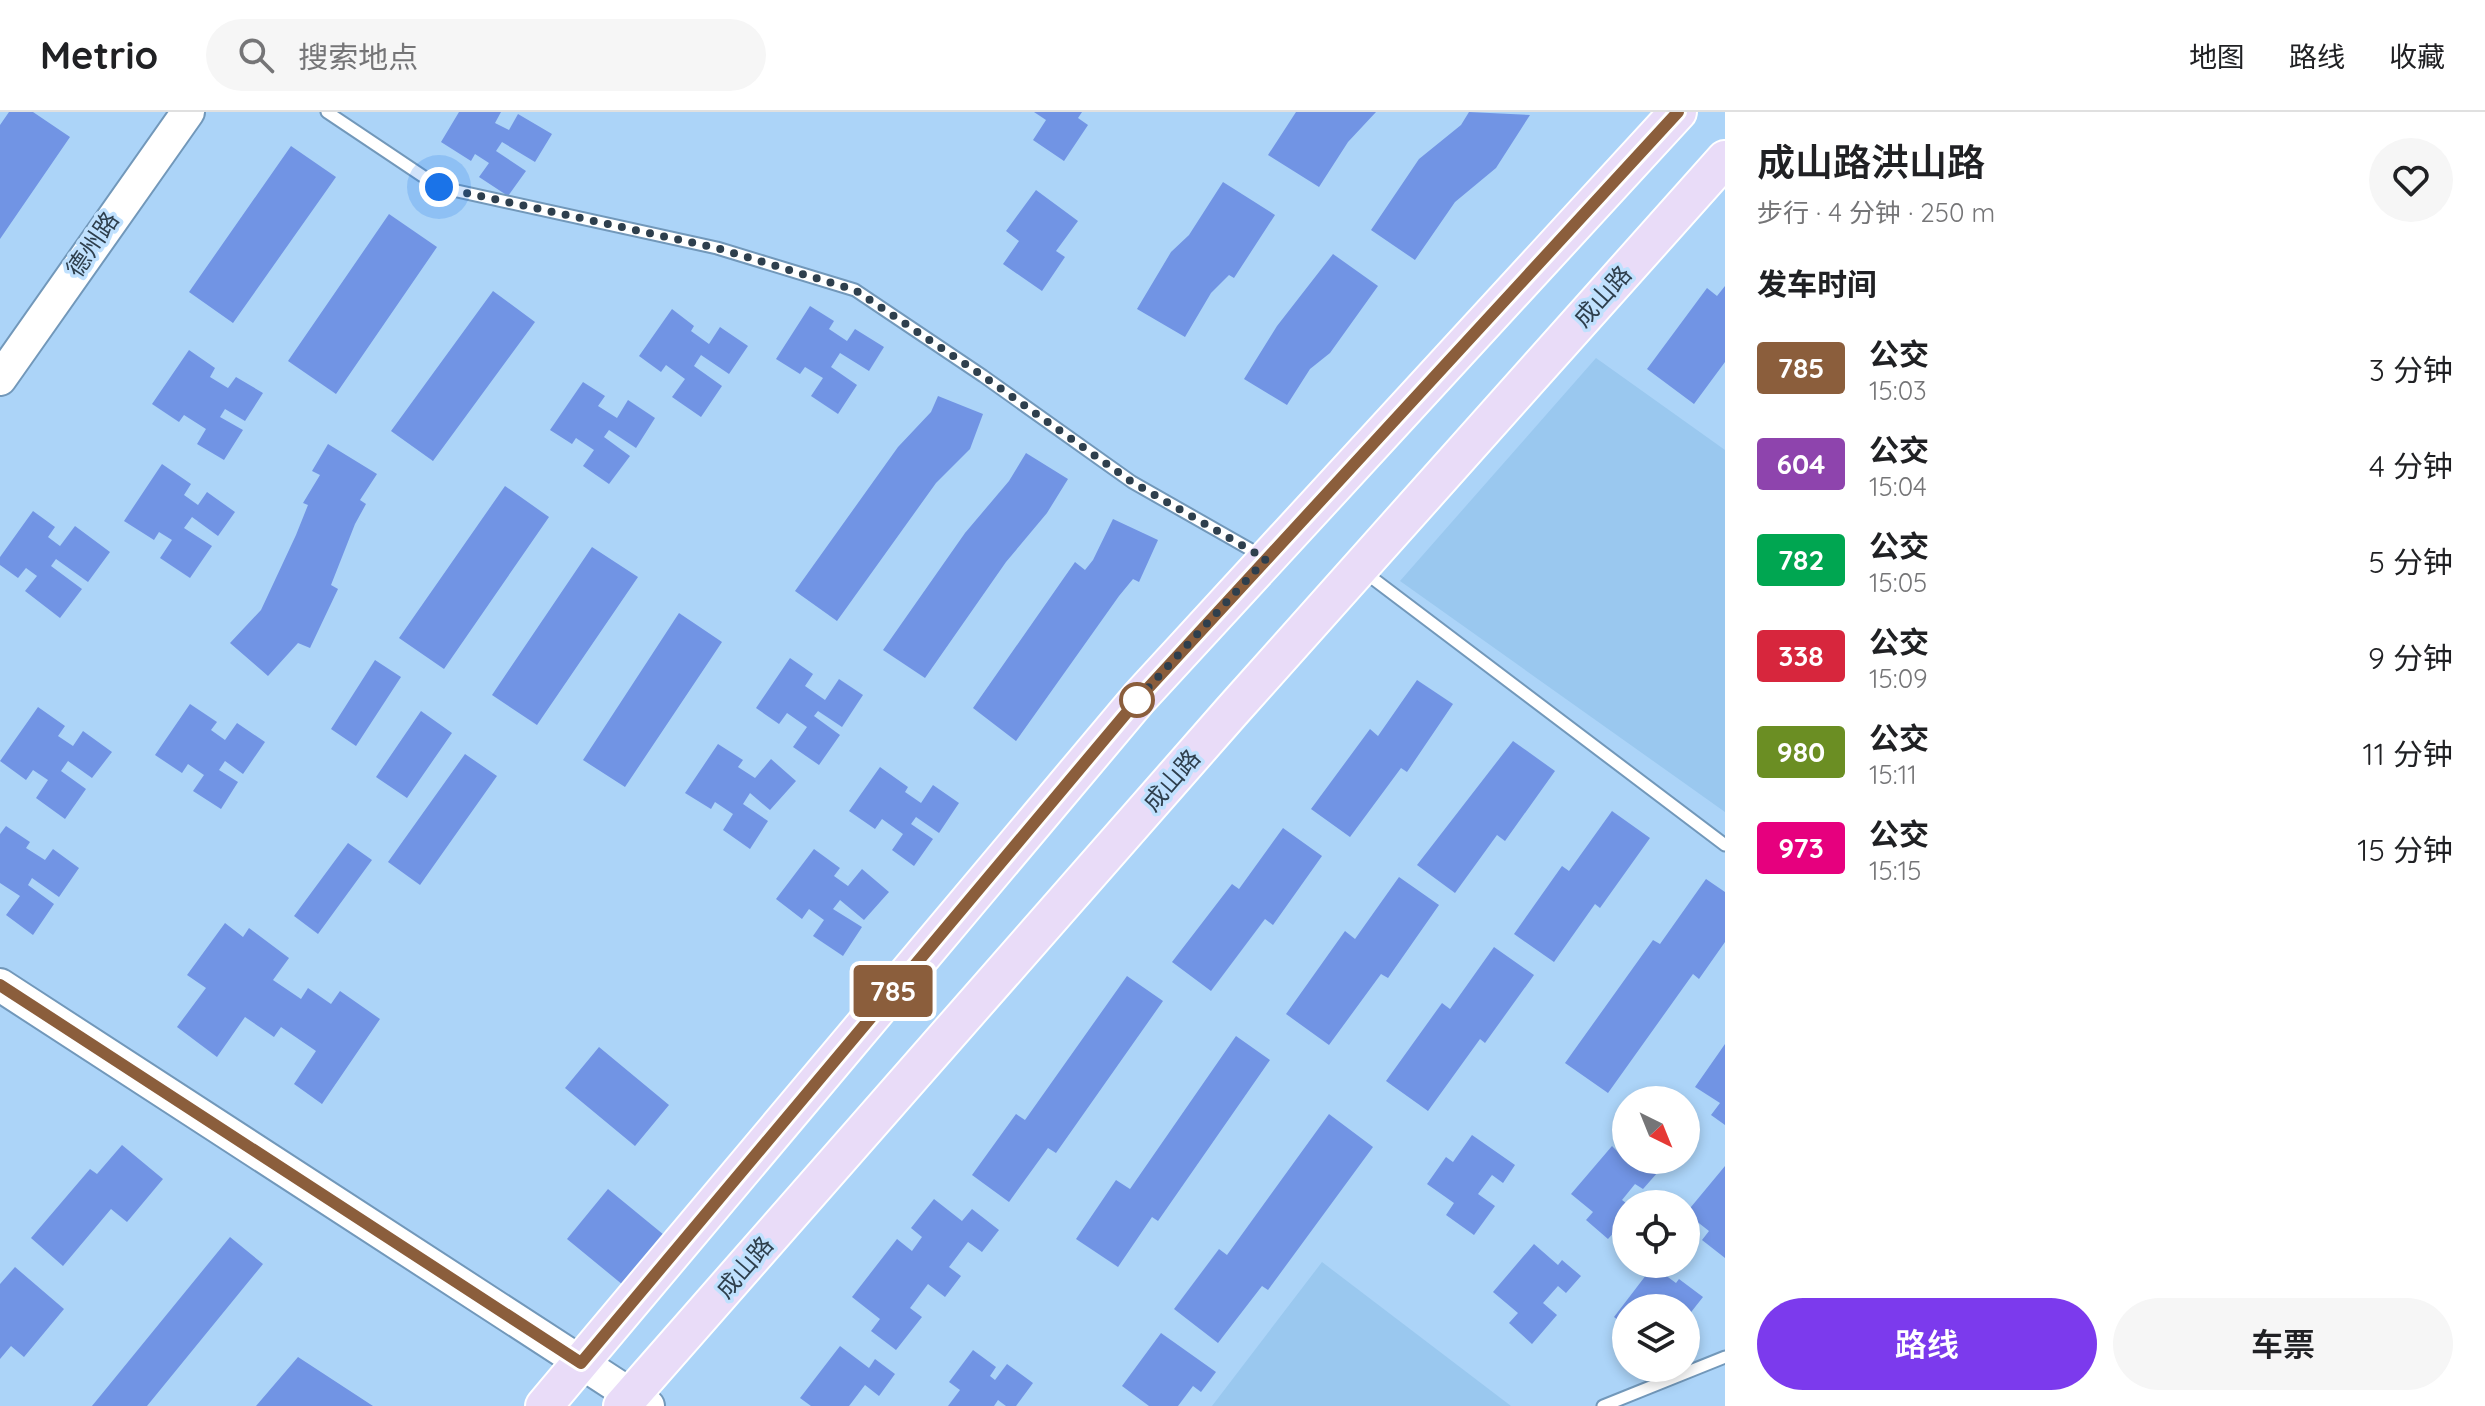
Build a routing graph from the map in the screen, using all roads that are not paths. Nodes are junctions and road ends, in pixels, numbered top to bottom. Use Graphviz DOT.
graph roads {
  1 [pos="188,112"];
  2 [pos="327,112"];
  3 [pos="1678,112"];
  4 [pos="1725,159"];
  5 [pos="0,379"];
  6 [pos="1266,559"];
  7 [pos="1359,569"];
  8 [pos="1725,845"];
  9 [pos="0,985"];
  10 [pos="1725,1357"];
  11 [pos="581,1363"];
  12 [pos="634,1402"];
  13 [pos="544,1406"];
  14 [pos="1603,1406"];
  1 -- 5 [label="street, 德州路"];
  2 -- 6 [label="lane"];
  3 -- 6 [label="main road"];
  4 -- 7 [label="main road, 成山路"];
  6 -- 11 [label="main road"];
  7 -- 8 [label="lane"];
  7 -- 12 [label="main road, 成山路"];
  9 -- 11 [label="street"];
  10 -- 14 [label="lane"];
  11 -- 12 [label="street"];
  11 -- 13 [label="main road"];
}
